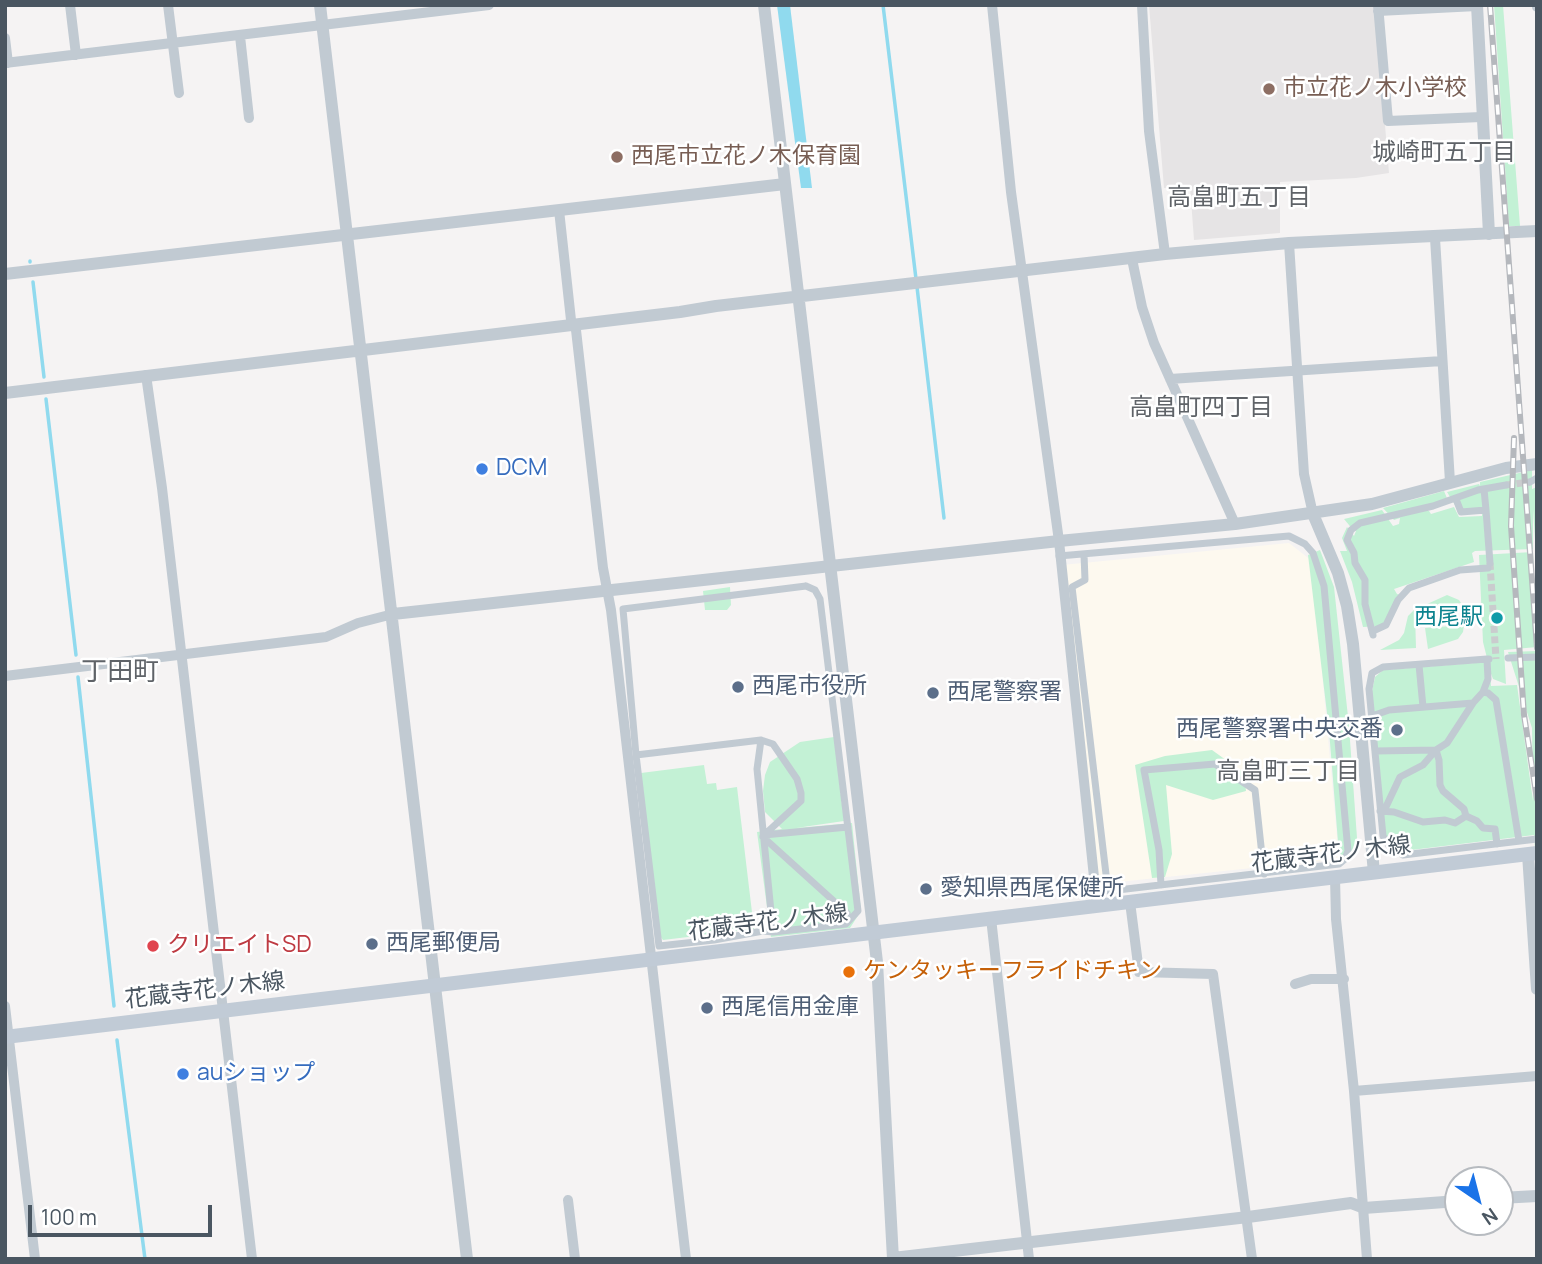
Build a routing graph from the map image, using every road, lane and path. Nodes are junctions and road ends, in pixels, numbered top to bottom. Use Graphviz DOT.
graph roads {
  1 [pos="69,5"];
  2 [pos="168,5"];
  3 [pos="320,5"];
  4 [pos="489,5"];
  5 [pos="764,5"];
  6 [pos="992,5"];
  7 [pos="1142,5"];
  8 [pos="1476,6"];
  9 [pos="1378,8"];
  10 [pos="321,26"];
  11 [pos="240,36"];
  12 [pos="5,38"];
  13 [pos="173,43"];
  14 [pos="76,55"];
  15 [pos="7,63"];
  16 [pos="179,93"];
  17 [pos="1481,117"];
  18 [pos="249,118"];
  19 [pos="785,184"];
  20 [pos="559,210"];
  21 [pos="1537,231"];
  22 [pos="346,234"];
  23 [pos="1489,234"];
  24 [pos="1435,238"];
  25 [pos="1289,243"];
  26 [pos="1165,254"];
  27 [pos="1132,259"];
  28 [pos="1022,271"];
  29 [pos="5,274"];
  30 [pos="798,296"];
  31 [pos="573,325"];
  32 [pos="360,350"];
  33 [pos="1442,361"];
  34 [pos="1296,372"];
  35 [pos="146,375"];
  36 [pos="1170,379"];
  37 [pos="5,393"];
  38 [pos="1537,464"];
  39 [pos="1450,482"];
  40 [pos="1506,485"];
  41 [pos="1484,489"];
  42 [pos="1456,499"];
  43 [pos="1486,510"];
  44 [pos="1313,514"];
  45 [pos="1235,524"];
  46 [pos="1059,541"];
  47 [pos="1084,554"];
  48 [pos="1059,556"];
  49 [pos="831,566"];
  50 [pos="607,590"];
  51 [pos="393,614"];
  52 [pos="180,655"];
  53 [pos="1537,656"];
  54 [pos="1508,658"];
  55 [pos="1419,665"];
  56 [pos="5,676"];
  57 [pos="1483,692"];
  58 [pos="1473,703"];
  59 [pos="1423,707"];
  60 [pos="1372,716"];
  61 [pos="761,740"];
  62 [pos="1436,750"];
  63 [pos="1375,751"];
  64 [pos="636,755"];
  65 [pos="1382,811"];
  66 [pos="1466,816"];
  67 [pos="848,827"];
  68 [pos="763,836"];
  69 [pos="1537,839"];
  70 [pos="1519,841"];
  71 [pos="1497,844"];
  72 [pos="1532,854"];
  73 [pos="1374,873"];
  74 [pos="1264,874"];
  75 [pos="1335,877"];
  76 [pos="1161,885"];
  77 [pos="1130,902"];
  78 [pos="1097,906"];
  79 [pos="848,913"];
  80 [pos="991,919"];
  81 [pos="773,932"];
  82 [pos="874,933"];
  83 [pos="651,960"];
  84 [pos="1344,979"];
  85 [pos="1295,984"];
  86 [pos="435,987"];
  87 [pos="1537,989"];
  88 [pos="5,1006"];
  89 [pos="222,1012"];
  90 [pos="7,1037"];
  91 [pos="1537,1076"];
  92 [pos="1354,1091"];
  93 [pos="1537,1196"];
  94 [pos="1514,1197"];
  95 [pos="568,1200"];
  96 [pos="1444,1202"];
  97 [pos="1364,1208"];
  98 [pos="1248,1217"];
  99 [pos="1027,1242"];
  100 [pos="893,1258"];
  101 [pos="34,1259"];
  102 [pos="252,1259"];
  103 [pos="467,1259"];
  104 [pos="575,1259"];
  105 [pos="686,1259"];
  106 [pos="885,1259"];
  107 [pos="1029,1259"];
  108 [pos="1252,1259"];
  109 [pos="1367,1259"];
  1 -- 14 [label="street"];
  2 -- 13 [label="street"];
  3 -- 10 [label="street"];
  4 -- 10 [label="street"];
  5 -- 19 [label="street"];
  6 -- 28 [label="street"];
  7 -- 26 [label="street"];
  8 -- 9 [label="street"];
  8 -- 17 [label="street"];
  9 -- 17 [label="street"];
  10 -- 11 [label="street"];
  10 -- 22 [label="street"];
  11 -- 13 [label="street"];
  11 -- 18 [label="street"];
  12 -- 15 [label="street"];
  13 -- 14 [label="street"];
  13 -- 16 [label="street"];
  14 -- 15 [label="street"];
  17 -- 23 [label="street"];
  19 -- 20 [label="street"];
  19 -- 30 [label="street"];
  20 -- 22 [label="street"];
  20 -- 31 [label="street"];
  21 -- 23 [label="street"];
  22 -- 29 [label="street"];
  22 -- 32 [label="street"];
  23 -- 24 [label="street"];
  24 -- 25 [label="street"];
  24 -- 33 [label="street"];
  25 -- 26 [label="street"];
  25 -- 34 [label="street"];
  26 -- 27 [label="street"];
  27 -- 28 [label="street"];
  27 -- 36 [label="street"];
  28 -- 30 [label="street"];
  28 -- 46 [label="street"];
  30 -- 31 [label="street"];
  30 -- 49 [label="street"];
  31 -- 32 [label="street"];
  31 -- 50 [label="street"];
  32 -- 35 [label="street"];
  32 -- 51 [label="street"];
  33 -- 34 [label="street"];
  33 -- 39 [label="street"];
  34 -- 36 [label="street"];
  34 -- 44 [label="street"];
  35 -- 37 [label="street"];
  35 -- 52 [label="street"];
  36 -- 45 [label="street"];
  38 -- 39 [label="street"];
  39 -- 44 [label="street"];
  40 -- 41 [label="street"];
  41 -- 42 [label="street"];
  41 -- 43 [label="street"];
  42 -- 43 [label="street"];
  42 -- 43 [label="street"];
  44 -- 45 [label="street"];
  44 -- 73 [label="street"];
  45 -- 46 [label="street"];
  46 -- 48 [label="street"];
  46 -- 49 [label="street"];
  47 -- 48 [label="street"];
  47 -- 74 [label="street"];
  47 -- 76 [label="street"];
  48 -- 78 [label="street"];
  49 -- 50 [label="street"];
  49 -- 82 [label="street"];
  50 -- 51 [label="street"];
  50 -- 83 [label="street"];
  51 -- 52 [label="street"];
  51 -- 86 [label="street"];
  52 -- 56 [label="street"];
  52 -- 89 [label="street"];
  53 -- 54 [label="street"];
  55 -- 57 [label="street"];
  55 -- 59 [label="street"];
  55 -- 60 [label="street"];
  57 -- 58 [label="street"];
  57 -- 70 [label="street"];
  58 -- 59 [label="street"];
  58 -- 62 [label="street"];
  59 -- 60 [label="street"];
  60 -- 63 [label="street"];
  61 -- 64 [label="street"];
  61 -- 68 [label="street"];
  61 -- 68 [label="street"];
  62 -- 63 [label="street"];
  62 -- 65 [label="street"];
  62 -- 66 [label="street"];
  63 -- 65 [label="street"];
  64 -- 67 [label="street"];
  64 -- 81 [label="street"];
  65 -- 66 [label="street"];
  65 -- 71 [label="street"];
  66 -- 71 [label="street"];
  67 -- 68 [label="street"];
  67 -- 81 [label="street"];
  68 -- 79 [label="street"];
  68 -- 81 [label="street"];
  69 -- 70 [label="street"];
  70 -- 71 [label="street"];
  72 -- 73 [label="main road, 花蔵寺花ノ木線"];
  72 -- 87 [label="street"];
  73 -- 75 [label="main road, 花蔵寺花ノ木線"];
  74 -- 76 [label="street"];
  74 -- 76 [label="street"];
  75 -- 77 [label="main road, 花蔵寺花ノ木線"];
  75 -- 84 [label="street"];
  77 -- 78 [label="main road, 花蔵寺花ノ木線"];
  77 -- 98 [label="street"];
  78 -- 80 [label="main road, 花蔵寺花ノ木線"];
  80 -- 82 [label="main road, 花蔵寺花ノ木線"];
  80 -- 99 [label="street"];
  82 -- 83 [label="main road, 花蔵寺花ノ木線"];
  82 -- 100 [label="street"];
  83 -- 86 [label="main road, 花蔵寺花ノ木線"];
  83 -- 105 [label="street"];
  84 -- 85 [label="street"];
  84 -- 92 [label="street"];
  86 -- 89 [label="main road, 花蔵寺花ノ木線"];
  86 -- 103 [label="street"];
  88 -- 90 [label="street"];
  89 -- 90 [label="main road, 花蔵寺花ノ木線"];
  89 -- 102 [label="street"];
  90 -- 101 [label="street"];
  91 -- 92 [label="street"];
  92 -- 97 [label="street"];
  93 -- 94 [label="street"];
  95 -- 104 [label="street"];
  96 -- 97 [label="street"];
  97 -- 98 [label="street"];
  97 -- 109 [label="street"];
  98 -- 99 [label="street"];
  98 -- 108 [label="street"];
  99 -- 100 [label="street"];
  99 -- 107 [label="street"];
  100 -- 106 [label="street"];
}
